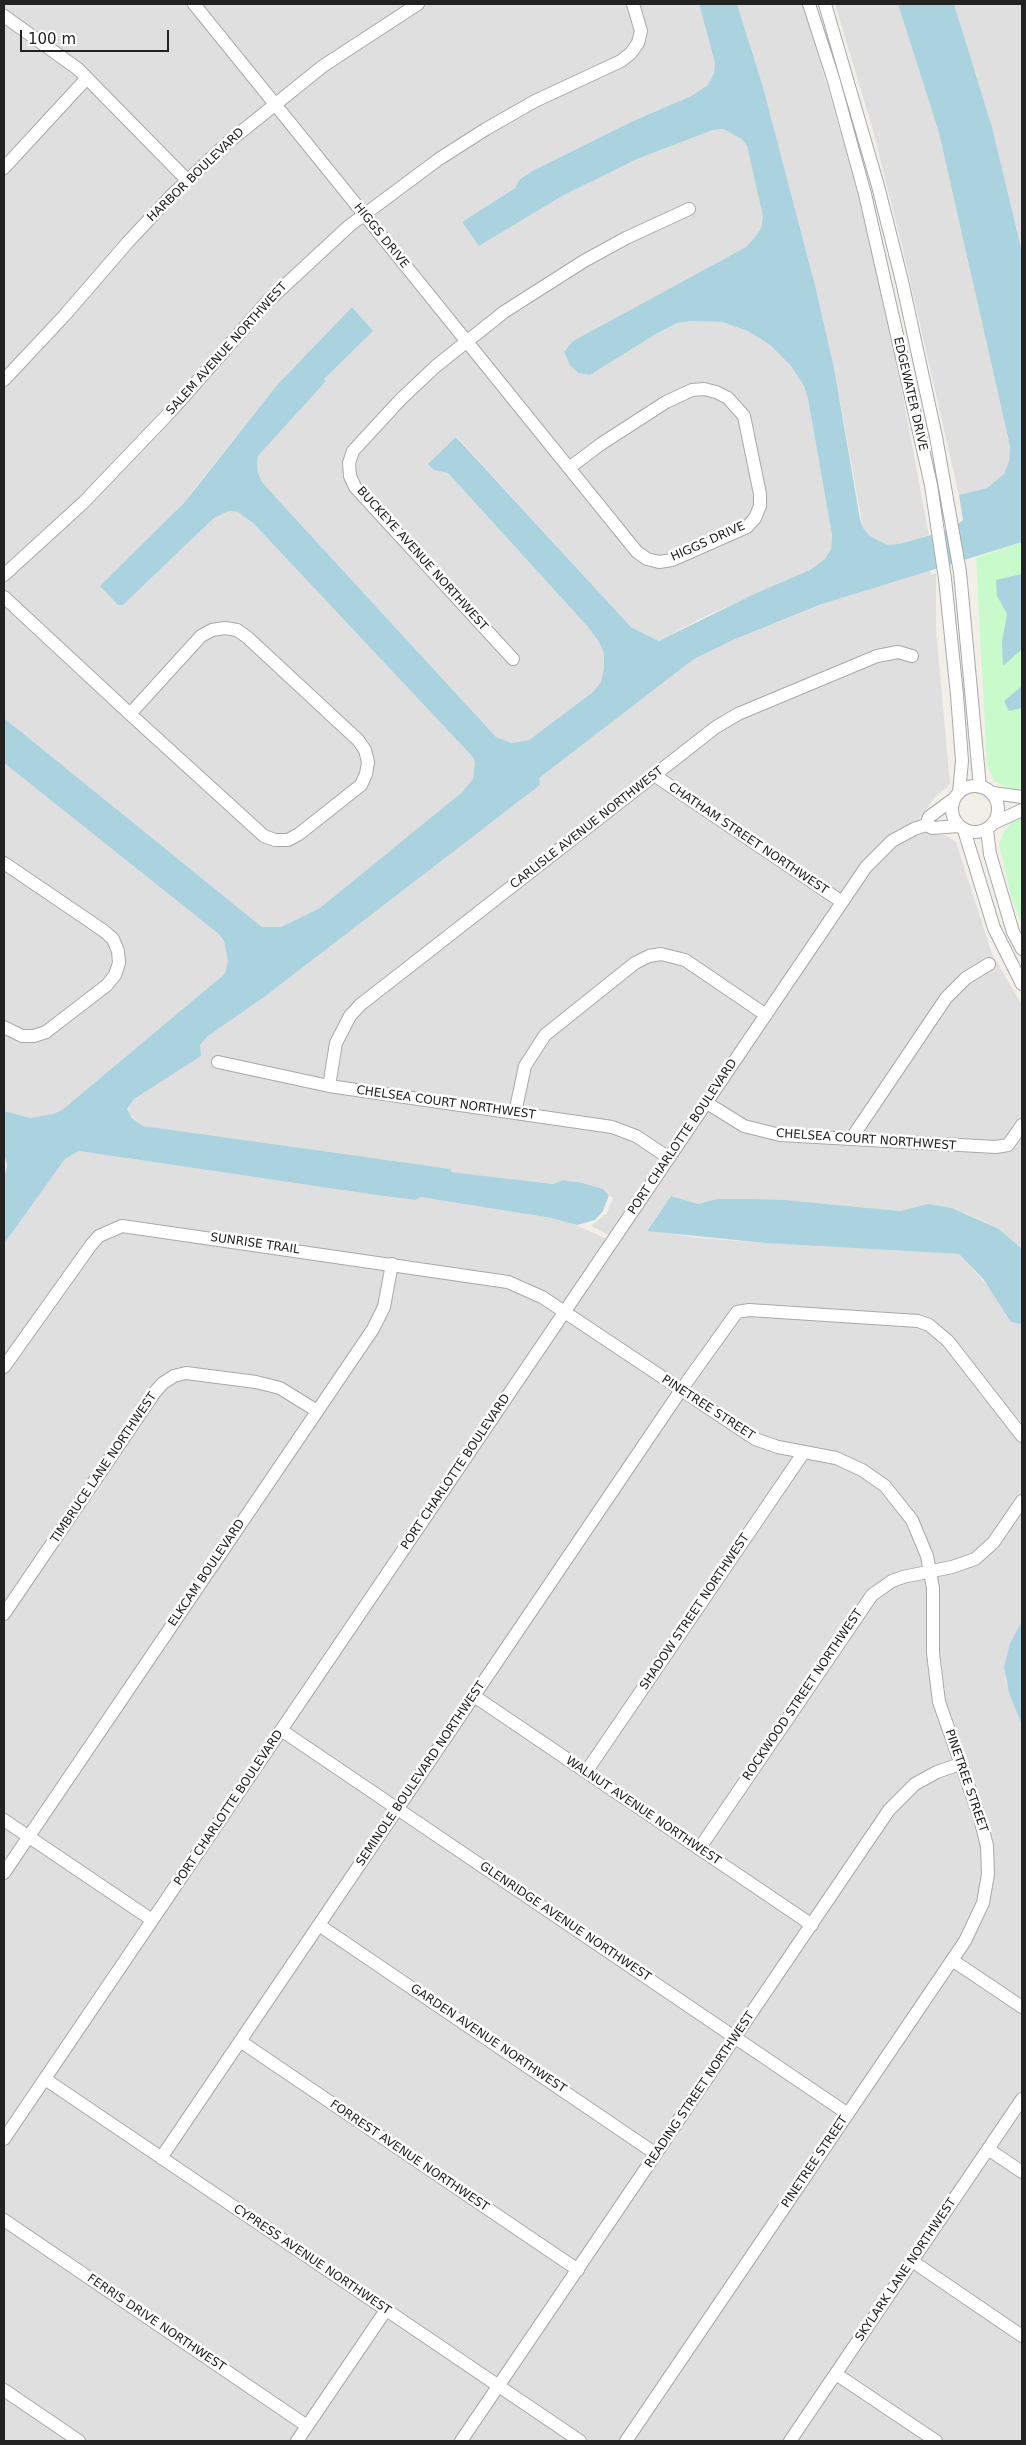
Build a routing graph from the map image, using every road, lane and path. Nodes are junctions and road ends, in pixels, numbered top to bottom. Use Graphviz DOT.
graph roads {
  1 [pos="194,4"];
  2 [pos="418,4"];
  3 [pos="633,4"];
  4 [pos="809,4"];
  5 [pos="825,4"];
  6 [pos="4,16"];
  7 [pos="87,78"];
  8 [pos="274,103"];
  9 [pos="4,168"];
  10 [pos="187,180"];
  11 [pos="689,209"];
  12 [pos="364,214"];
  13 [pos="466,341"];
  14 [pos="4,380"];
  15 [pos="569,468"];
  16 [pos="4,575"];
  17 [pos="4,597"];
  18 [pos="912,656"];
  19 [pos="513,659"];
  20 [pos="130,714"];
  21 [pos="654,776"];
  22 [pos="980,787"];
  23 [pos="993,793"];
  24 [pos="957,795"];
  25 [pos="1022,797"];
  26 [pos="1022,810"];
  27 [pos="926,825"];
  28 [pos="991,826"];
  29 [pos="961,828"];
  30 [pos="4,863"];
  31 [pos="842,902"];
  32 [pos="1022,949"];
  33 [pos="989,964"];
  34 [pos="1022,984"];
  35 [pos="766,1014"];
  36 [pos="4,1027"];
  37 [pos="218,1062"];
  38 [pos="329,1086"];
  39 [pos="706,1103"];
  40 [pos="515,1113"];
  41 [pos="1022,1124"];
  42 [pos="851,1139"];
  43 [pos="669,1158"];
  44 [pos="392,1264"];
  45 [pos="565,1312"];
  46 [pos="4,1367"];
  47 [pos="681,1390"];
  48 [pos="317,1411"];
  49 [pos="1022,1436"];
  50 [pos="804,1452"];
  51 [pos="1022,1501"];
  52 [pos="930,1572"];
  53 [pos="4,1614"];
  54 [pos="474,1696"];
  55 [pos="281,1730"];
  56 [pos="960,1764"];
  57 [pos="586,1772"];
  58 [pos="398,1809"];
  59 [pos="4,1820"];
  60 [pos="28,1836"];
  61 [pos="699,1848"];
  62 [pos="4,1873"];
  63 [pos="152,1920"];
  64 [pos="319,1925"];
  65 [pos="812,1925"];
  66 [pos="952,1960"];
  67 [pos="1022,2007"];
  68 [pos="735,2037"];
  69 [pos="240,2041"];
  70 [pos="45,2079"];
  71 [pos="1022,2098"];
  72 [pos="848,2114"];
  73 [pos="4,2140"];
  74 [pos="988,2149"];
  75 [pos="656,2154"];
  76 [pos="161,2158"];
  77 [pos="1022,2172"];
  78 [pos="4,2220"];
  79 [pos="912,2261"];
  80 [pos="578,2270"];
  81 [pos="386,2310"];
  82 [pos="1022,2336"];
  83 [pos="836,2374"];
  84 [pos="499,2386"];
  85 [pos="4,2390"];
  86 [pos="307,2426"];
  87 [pos="79,2441"];
  88 [pos="297,2441"];
  89 [pos="462,2441"];
  90 [pos="580,2441"];
  91 [pos="626,2441"];
  92 [pos="790,2441"];
  93 [pos="936,2441"];
  1 -- 8 [label="street, HIGGS DRIVE"];
  2 -- 8 [label="street, HARBOR BOULEVARD"];
  3 -- 12 [label="street, SALEM AVENUE NORTHWEST"];
  4 -- 24 [label="street, EDGEWATER DRIVE"];
  5 -- 22 [label="street, EDGEWATER DRIVE"];
  6 -- 7 [label="street"];
  7 -- 9 [label="street"];
  7 -- 10 [label="street"];
  8 -- 10 [label="street, HARBOR BOULEVARD"];
  8 -- 12 [label="street, HIGGS DRIVE"];
  10 -- 14 [label="street, HARBOR BOULEVARD"];
  11 -- 13 [label="street, BUCKEYE AVENUE NORTHWEST"];
  12 -- 13 [label="street, HIGGS DRIVE"];
  12 -- 16 [label="street, SALEM AVENUE NORTHWEST"];
  13 -- 15 [label="street, HIGGS DRIVE"];
  13 -- 19 [label="street, BUCKEYE AVENUE NORTHWEST"];
  15 -- 15 [label="street, HIGGS DRIVE"];
  17 -- 20 [label="street"];
  18 -- 21 [label="street, CARLISLE AVENUE NORTHWEST"];
  20 -- 20 [label="street"];
  21 -- 31 [label="street, CHATHAM STREET NORTHWEST"];
  21 -- 38 [label="street, CARLISLE AVENUE NORTHWEST"];
  22 -- 23 [label="street"];
  22 -- 24 [label="street"];
  23 -- 25 [label="street"];
  23 -- 28 [label="street"];
  24 -- 27 [label="street, PORT CHARLOTTE BOULEVARD"];
  24 -- 29 [label="street"];
  26 -- 28 [label="street"];
  27 -- 29 [label="street, PORT CHARLOTTE BOULEVARD"];
  27 -- 31 [label="street, PORT CHARLOTTE BOULEVARD"];
  28 -- 29 [label="street"];
  28 -- 32 [label="street"];
  29 -- 34 [label="street"];
  30 -- 36 [label="street"];
  31 -- 35 [label="street, PORT CHARLOTTE BOULEVARD"];
  33 -- 42 [label="street"];
  35 -- 39 [label="street, PORT CHARLOTTE BOULEVARD"];
  35 -- 40 [label="street"];
  37 -- 38 [label="street, CHELSEA COURT NORTHWEST"];
  38 -- 40 [label="street, CHELSEA COURT NORTHWEST"];
  39 -- 42 [label="street, CHELSEA COURT NORTHWEST"];
  39 -- 43 [label="street, PORT CHARLOTTE BOULEVARD"];
  40 -- 43 [label="street, CHELSEA COURT NORTHWEST"];
  41 -- 42 [label="street, CHELSEA COURT NORTHWEST"];
  43 -- 45 [label="street, PORT CHARLOTTE BOULEVARD"];
  44 -- 45 [label="street, SUNRISE TRAIL"];
  44 -- 46 [label="street, SUNRISE TRAIL"];
  44 -- 48 [label="street, ELKCAM BOULEVARD"];
  45 -- 47 [label="street, PINETREE STREET"];
  45 -- 55 [label="street, PORT CHARLOTTE BOULEVARD"];
  47 -- 49 [label="street, SEMINOLE BOULEVARD NORTHWEST"];
  47 -- 50 [label="street, PINETREE STREET"];
  47 -- 54 [label="street, SEMINOLE BOULEVARD NORTHWEST"];
  48 -- 53 [label="street, TIMBRUCE LANE NORTHWEST"];
  48 -- 60 [label="street, ELKCAM BOULEVARD"];
  50 -- 52 [label="street, PINETREE STREET"];
  50 -- 57 [label="street, SHADOW STREET NORTHWEST"];
  51 -- 52 [label="street, ROCKWOOD STREET NORTHWEST"];
  52 -- 56 [label="street, PINETREE STREET"];
  52 -- 61 [label="street, ROCKWOOD STREET NORTHWEST"];
  54 -- 57 [label="street, WALNUT AVENUE NORTHWEST"];
  54 -- 58 [label="street, SEMINOLE BOULEVARD NORTHWEST"];
  55 -- 58 [label="street, GLENRIDGE AVENUE NORTHWEST"];
  55 -- 63 [label="street, PORT CHARLOTTE BOULEVARD"];
  56 -- 65 [label="street, READING STREET NORTHWEST"];
  56 -- 66 [label="street, PINETREE STREET"];
  57 -- 61 [label="street, WALNUT AVENUE NORTHWEST"];
  58 -- 64 [label="street, SEMINOLE BOULEVARD NORTHWEST"];
  58 -- 68 [label="street, GLENRIDGE AVENUE NORTHWEST"];
  59 -- 60 [label="street"];
  60 -- 62 [label="street, ELKCAM BOULEVARD"];
  60 -- 63 [label="street"];
  61 -- 65 [label="street, WALNUT AVENUE NORTHWEST"];
  63 -- 70 [label="street, PORT CHARLOTTE BOULEVARD"];
  64 -- 69 [label="street, SEMINOLE BOULEVARD NORTHWEST"];
  64 -- 75 [label="street, GARDEN AVENUE NORTHWEST"];
  65 -- 68 [label="street, READING STREET NORTHWEST"];
  66 -- 67 [label="street"];
  66 -- 72 [label="street, PINETREE STREET"];
  68 -- 72 [label="street, GLENRIDGE AVENUE NORTHWEST"];
  68 -- 75 [label="street, READING STREET NORTHWEST"];
  69 -- 76 [label="street, SEMINOLE BOULEVARD NORTHWEST"];
  69 -- 80 [label="street, FORREST AVENUE NORTHWEST"];
  70 -- 73 [label="street, PORT CHARLOTTE BOULEVARD"];
  70 -- 76 [label="street, CYPRESS AVENUE NORTHWEST"];
  71 -- 74 [label="street, SKYLARK LANE NORTHWEST"];
  72 -- 91 [label="street, PINETREE STREET"];
  74 -- 77 [label="street"];
  74 -- 79 [label="street, SKYLARK LANE NORTHWEST"];
  75 -- 80 [label="street, READING STREET NORTHWEST"];
  76 -- 81 [label="street, CYPRESS AVENUE NORTHWEST"];
  78 -- 86 [label="street, FERRIS DRIVE NORTHWEST"];
  79 -- 82 [label="street"];
  79 -- 83 [label="street, SKYLARK LANE NORTHWEST"];
  80 -- 84 [label="street, READING STREET NORTHWEST"];
  81 -- 84 [label="street, CYPRESS AVENUE NORTHWEST"];
  81 -- 86 [label="street"];
  83 -- 92 [label="street, SKYLARK LANE NORTHWEST"];
  83 -- 93 [label="street"];
  84 -- 89 [label="street, READING STREET NORTHWEST"];
  84 -- 90 [label="street, CYPRESS AVENUE NORTHWEST"];
  85 -- 87 [label="street"];
  86 -- 88 [label="street"];
}
